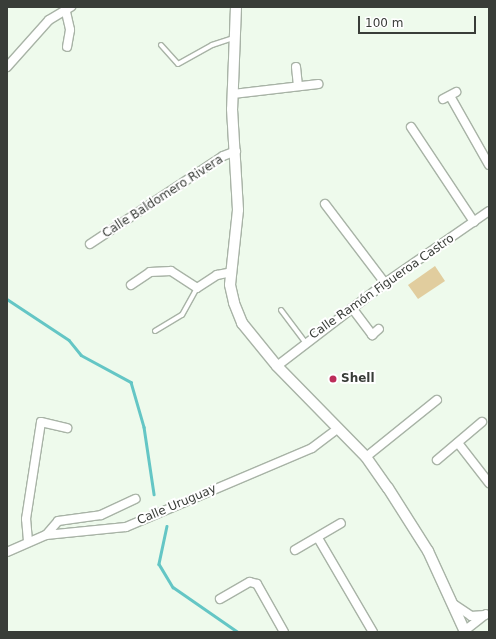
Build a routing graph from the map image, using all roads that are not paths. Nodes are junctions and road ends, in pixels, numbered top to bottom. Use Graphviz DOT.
graph roads {
  1 [pos="236,7"];
  2 [pos="69,10"];
  3 [pos="236,37"];
  4 [pos="161,45"];
  5 [pos="68,47"];
  6 [pos="7,67"];
  7 [pos="296,67"];
  8 [pos="318,84"];
  9 [pos="298,86"];
  10 [pos="233,94"];
  11 [pos="450,96"];
  12 [pos="410,127"];
  13 [pos="236,151"];
  14 [pos="489,165"];
  15 [pos="325,204"];
  16 [pos="489,211"];
  17 [pos="474,222"];
  18 [pos="90,244"];
  19 [pos="232,272"];
  20 [pos="384,283"];
  21 [pos="131,285"];
  22 [pos="197,288"];
  23 [pos="352,308"];
  24 [pos="281,310"];
  25 [pos="379,329"];
  26 [pos="155,331"];
  27 [pos="305,342"];
  28 [pos="277,366"];
  29 [pos="437,400"];
  30 [pos="482,422"];
  31 [pos="68,428"];
  32 [pos="337,429"];
  33 [pos="458,443"];
  34 [pos="366,457"];
  35 [pos="437,460"];
  36 [pos="489,483"];
  37 [pos="135,499"];
  38 [pos="341,523"];
  39 [pos="46,535"];
  40 [pos="318,538"];
  41 [pos="28,540"];
  42 [pos="295,550"];
  43 [pos="7,552"];
  44 [pos="220,599"];
  45 [pos="452,603"];
  46 [pos="487,614"];
  47 [pos="284,632"];
  48 [pos="373,632"];
  49 [pos="464,632"];
  1 -- 3 [label="street"];
  2 -- 5 [label="street"];
  2 -- 6 [label="street"];
  3 -- 4 [label="lane"];
  3 -- 10 [label="street"];
  7 -- 9 [label="street"];
  8 -- 9 [label="street"];
  9 -- 10 [label="street"];
  10 -- 13 [label="street"];
  11 -- 14 [label="street"];
  12 -- 17 [label="street"];
  13 -- 18 [label="street, Calle Baldomero Rivera"];
  13 -- 19 [label="street"];
  15 -- 20 [label="street"];
  16 -- 17 [label="street, Calle Ramón Figueroa Castro"];
  17 -- 20 [label="street, Calle Ramón Figueroa Castro"];
  19 -- 22 [label="street"];
  19 -- 28 [label="street"];
  20 -- 23 [label="street, Calle Ramón Figueroa Castro"];
  21 -- 22 [label="street"];
  22 -- 26 [label="lane"];
  23 -- 25 [label="street"];
  23 -- 27 [label="street, Calle Ramón Figueroa Castro"];
  24 -- 27 [label="lane"];
  27 -- 28 [label="street, Calle Ramón Figueroa Castro"];
  28 -- 32 [label="street"];
  29 -- 34 [label="street"];
  30 -- 33 [label="street"];
  31 -- 41 [label="street"];
  32 -- 34 [label="street"];
  32 -- 39 [label="street, Calle Uruguay"];
  33 -- 35 [label="street"];
  33 -- 36 [label="street"];
  34 -- 45 [label="street"];
  37 -- 39 [label="street"];
  38 -- 40 [label="street"];
  39 -- 41 [label="street, Calle Uruguay"];
  40 -- 42 [label="street"];
  40 -- 48 [label="street"];
  41 -- 43 [label="street, Calle Uruguay"];
  44 -- 47 [label="street"];
  45 -- 46 [label="street"];
  45 -- 49 [label="street"];
  46 -- 49 [label="street"];
}
